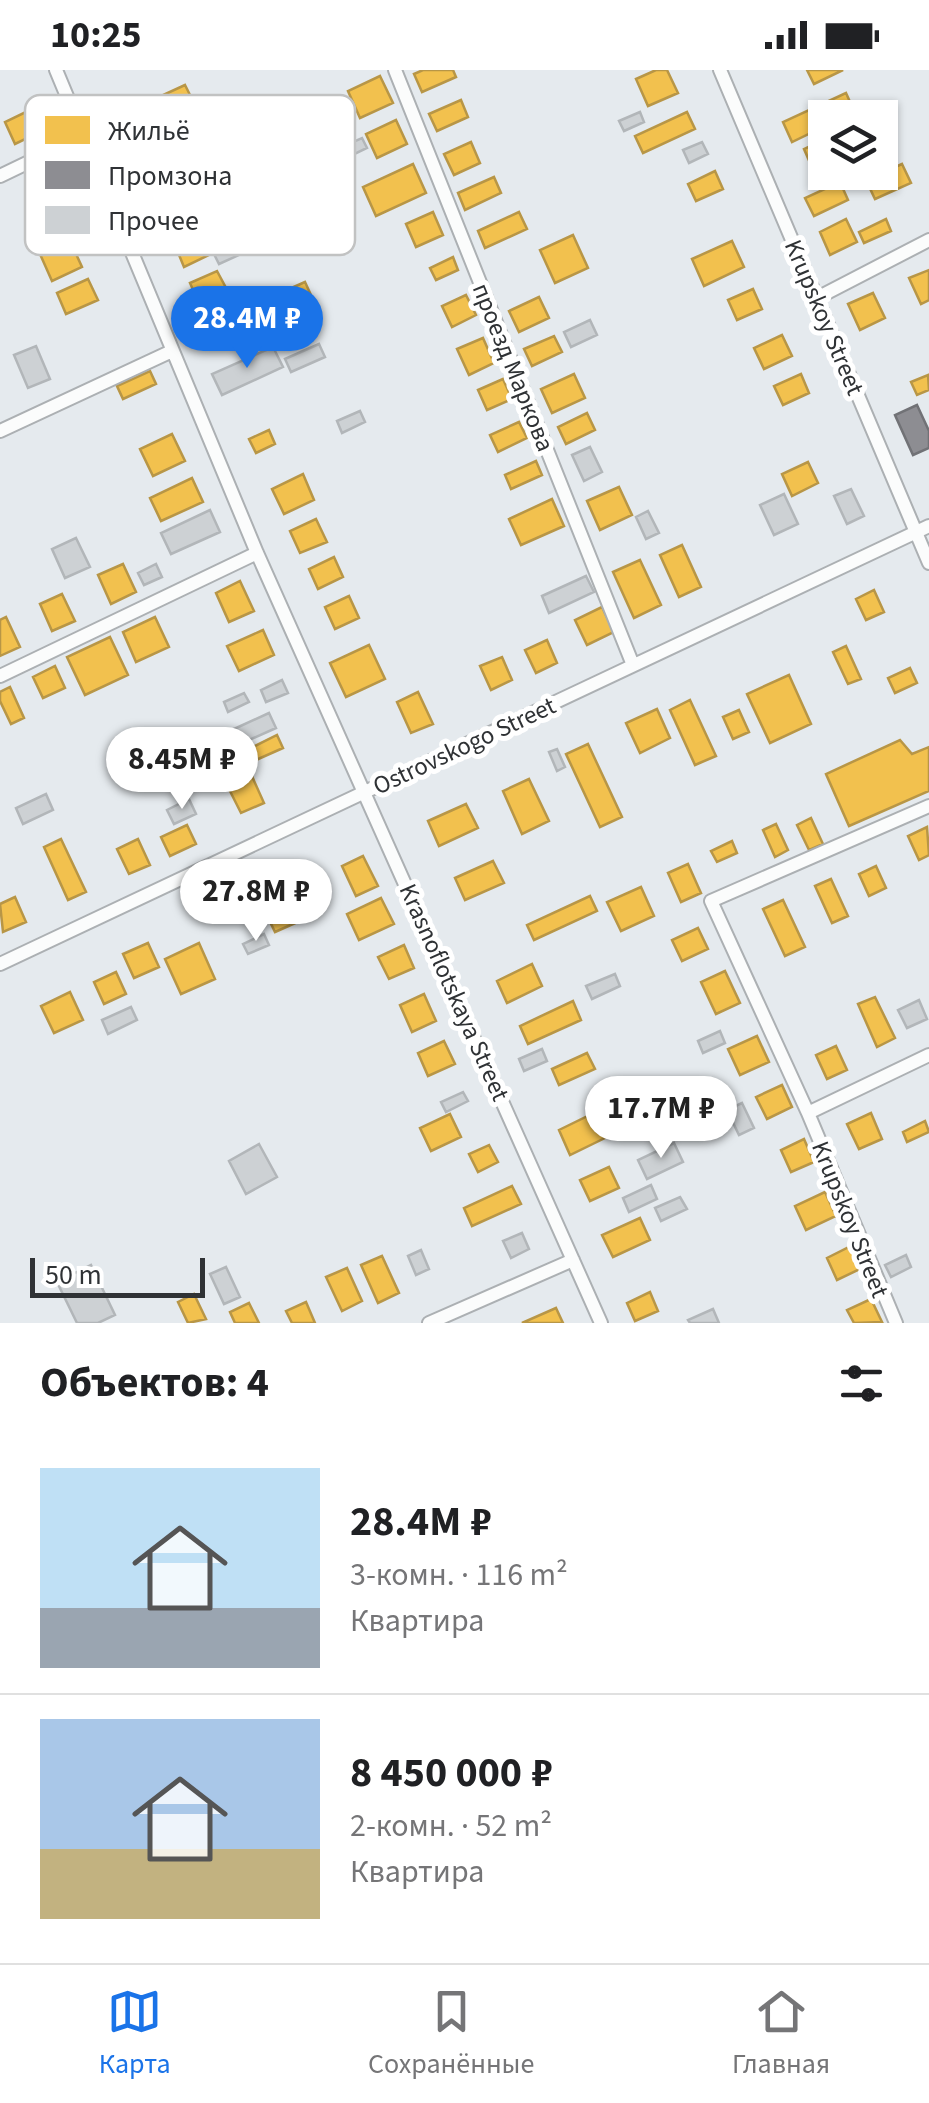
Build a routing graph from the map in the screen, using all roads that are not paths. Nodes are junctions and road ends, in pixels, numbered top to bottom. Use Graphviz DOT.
graph roads {
  1 [pos="56,70"];
  2 [pos="395,70"];
  3 [pos="720,70"];
  4 [pos="66,95"];
  5 [pos="25,164"];
  6 [pos="0,176"];
  7 [pos="929,240"];
  8 [pos="132,255"];
  9 [pos="817,298"];
  10 [pos="172,351"];
  11 [pos="0,432"];
  12 [pos="922,529"];
  13 [pos="256,553"];
  14 [pos="929,563"];
  15 [pos="634,665"];
  16 [pos="0,676"];
  17 [pos="366,791"];
  18 [pos="929,806"];
  19 [pos="0,964"];
  20 [pos="929,1055"];
  21 [pos="808,1113"];
  22 [pos="573,1260"];
  23 [pos="429,1323"];
  24 [pos="601,1323"];
  25 [pos="896,1323"];
  1 -- 4 [label="lane, Krasnoflotskaya Street"];
  2 -- 15 [label="lane, проезд Маркова"];
  3 -- 9 [label="lane, Krupskoy Street"];
  5 -- 6 [label="lane"];
  7 -- 9 [label="lane"];
  8 -- 10 [label="lane, Krasnoflotskaya Street"];
  9 -- 12 [label="lane, Krupskoy Street"];
  10 -- 11 [label="lane"];
  10 -- 13 [label="lane, Krasnoflotskaya Street"];
  12 -- 14 [label="lane, Krupskoy Street"];
  12 -- 15 [label="lane, Ostrovskogo Street"];
  13 -- 16 [label="lane"];
  13 -- 17 [label="lane, Krasnoflotskaya Street"];
  15 -- 17 [label="lane, Ostrovskogo Street"];
  17 -- 19 [label="lane, Ostrovskogo Street"];
  17 -- 22 [label="lane, Krasnoflotskaya Street"];
  18 -- 21 [label="lane, Krupskoy Street"];
  20 -- 21 [label="lane, Krupskoy Street"];
  21 -- 25 [label="lane, Krupskoy Street"];
  22 -- 23 [label="lane"];
  22 -- 24 [label="lane, Krasnoflotskaya Street"];
}
